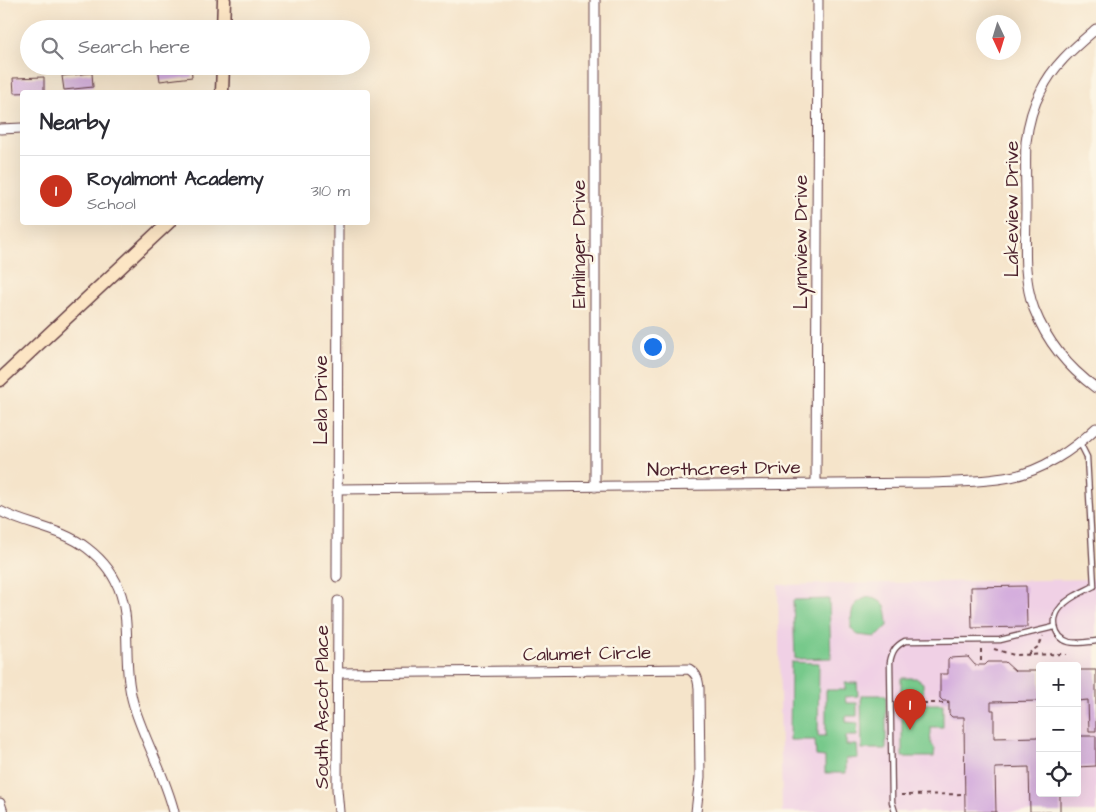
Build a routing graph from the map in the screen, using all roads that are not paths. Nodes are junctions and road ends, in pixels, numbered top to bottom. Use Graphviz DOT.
graph roads {
  1 [pos="224,0"];
  2 [pos="595,0"];
  3 [pos="818,0"];
  4 [pos="224,20"];
  5 [pos="1096,29"];
  6 [pos="223,75"];
  7 [pos="222,90"];
  8 [pos="20,128"];
  9 [pos="0,129"];
  10 [pos="166,225"];
  11 [pos="338,225"];
  12 [pos="0,380"];
  13 [pos="1096,388"];
  14 [pos="1096,428"];
  15 [pos="1080,442"];
  16 [pos="816,484"];
  17 [pos="595,487"];
  18 [pos="338,489"];
  19 [pos="0,510"];
  20 [pos="337,577"];
  21 [pos="1095,587"];
  22 [pos="338,601"];
  23 [pos="1054,626"];
  24 [pos="1096,641"];
  25 [pos="338,673"];
  26 [pos="0,803"];
  27 [pos="3,812"];
  28 [pos="174,812"];
  29 [pos="339,812"];
  30 [pos="696,812"];
  31 [pos="895,812"];
  1 -- 4 [label="street"];
  2 -- 17 [label="street, Elmlinger Drive"];
  3 -- 16 [label="street, Lynnview Drive"];
  5 -- 13 [label="street, Lakeview Drive"];
  6 -- 7 [label="street"];
  8 -- 9 [label="street"];
  10 -- 12 [label="street"];
  11 -- 18 [label="street, Lela Drive"];
  14 -- 15 [label="street, Northcrest Drive"];
  15 -- 16 [label="street, Northcrest Drive"];
  15 -- 21 [label="lane"];
  16 -- 17 [label="street, Northcrest Drive"];
  17 -- 18 [label="street, Northcrest Drive"];
  18 -- 20 [label="street, Lela Drive"];
  19 -- 28 [label="street"];
  21 -- 23 [label="lane"];
  22 -- 25 [label="street, South Ascot Place"];
  23 -- 24 [label="lane"];
  23 -- 31 [label="lane"];
  25 -- 29 [label="street, South Ascot Place"];
  25 -- 30 [label="street, Calumet Circle"];
  26 -- 27 [label="street"];
}
